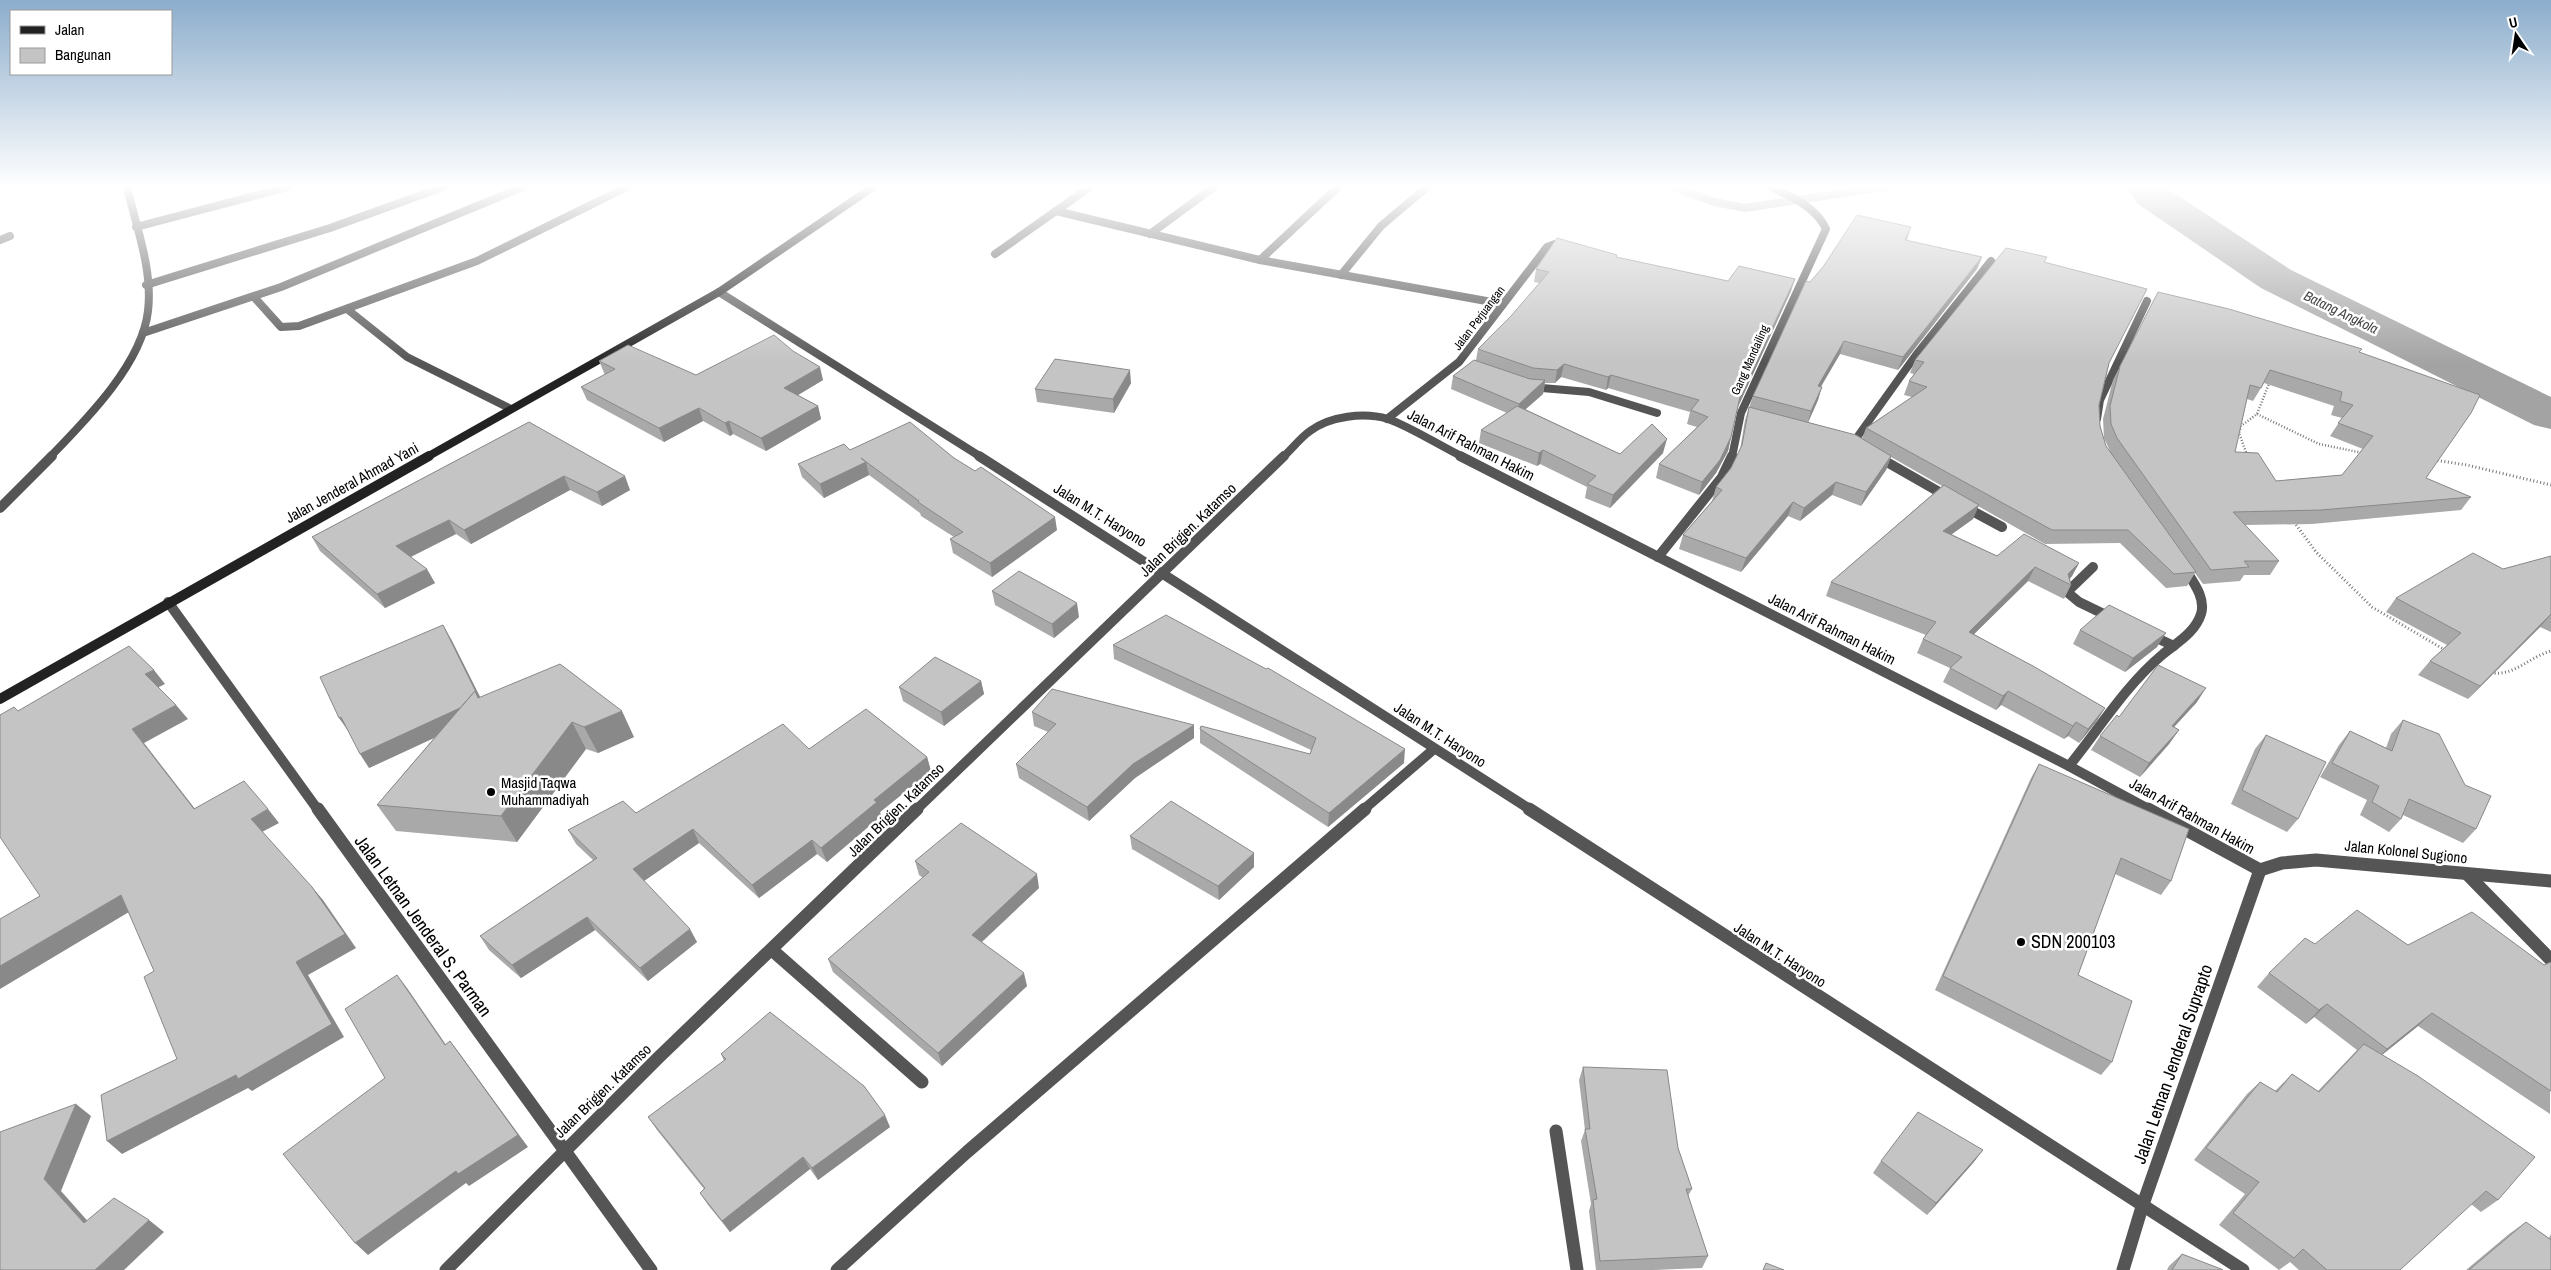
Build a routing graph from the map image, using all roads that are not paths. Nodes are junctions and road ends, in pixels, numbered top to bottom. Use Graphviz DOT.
graph roads {
  1 [pos="139,246"];
  2 [pos="271,246"];
  3 [pos="383,246"];
  4 [pos="507,246"];
  5 [pos="784,246"];
  6 [pos="1006,246"];
  7 [pos="1202,246"];
  8 [pos="1275,246"];
  9 [pos="1364,246"];
  10 [pos="1548,246"];
  11 [pos="1563,246"];
  12 [pos="1818,246"];
  13 [pos="1577,250"];
  14 [pos="995,254"];
  15 [pos="1260,260"];
  16 [pos="1991,260"];
  17 [pos="1341,275"];
  18 [pos="146,285"];
  19 [pos="719,292"];
  20 [pos="254,297"];
  21 [pos="2147,301"];
  22 [pos="1503,304"];
  23 [pos="347,309"];
  24 [pos="144,333"];
  25 [pos="1519,384"];
  26 [pos="511,409"];
  27 [pos="1657,413"];
  28 [pos="1741,413"];
  29 [pos="1750,416"];
  30 [pos="1387,419"];
  31 [pos="2096,432"];
  32 [pos="1838,439"];
  33 [pos="1861,448"];
  34 [pos="0,508"];
  35 [pos="2002,528"];
  36 [pos="1658,557"];
  37 [pos="2179,561"];
  38 [pos="2093,567"];
  39 [pos="1165,574"];
  40 [pos="168,602"];
  41 [pos="2122,622"];
  42 [pos="2139,630"];
  43 [pos="2174,646"];
  44 [pos="0,699"];
  45 [pos="1434,749"];
  46 [pos="2069,766"];
  47 [pos="2260,870"];
  48 [pos="2468,875"];
  49 [pos="2551,881"];
  50 [pos="772,950"];
  51 [pos="2551,960"];
  52 [pos="922,1082"];
  53 [pos="1556,1131"];
  54 [pos="563,1150"];
  55 [pos="2142,1206"];
  56 [pos="446,1270"];
  57 [pos="650,1270"];
  58 [pos="837,1270"];
  59 [pos="1577,1270"];
  60 [pos="2123,1270"];
  61 [pos="2243,1270"];
  1 -- 18 [label="street"];
  2 -- 18 [label="street"];
  3 -- 20 [label="street"];
  4 -- 23 [label="street"];
  5 -- 19 [label="street, Jalan Jenderal Ahmad Yani"];
  6 -- 14 [label="street"];
  7 -- 15 [label="street"];
  8 -- 15 [label="street"];
  9 -- 17 [label="street"];
  10 -- 22 [label="street, Jalan Perjuangan"];
  11 -- 13 [label="street, Jalan Perjuangan"];
  12 -- 28 [label="street, Gang Mandailing"];
  15 -- 17 [label="street"];
  16 -- 33 [label="street"];
  17 -- 22 [label="street"];
  18 -- 24 [label="street"];
  19 -- 26 [label="street, Jalan Jenderal Ahmad Yani"];
  19 -- 39 [label="street, Jalan M.T. Haryono"];
  20 -- 23 [label="street"];
  20 -- 24 [label="street"];
  21 -- 31 [label="street"];
  22 -- 30 [label="street, Jalan Perjuangan"];
  23 -- 26 [label="street"];
  24 -- 34 [label="street"];
  25 -- 27 [label="street"];
  26 -- 40 [label="street, Jalan Jenderal Ahmad Yani"];
  28 -- 29 [label="street"];
  28 -- 36 [label="street, Gang Mandailing"];
  30 -- 36 [label="street, Jalan Arif Rahman Hakim"];
  30 -- 39 [label="street, Jalan Brigjen. Katamso"];
  32 -- 33 [label="street"];
  33 -- 35 [label="street"];
  36 -- 46 [label="street, Jalan Arif Rahman Hakim"];
  37 -- 43 [label="street"];
  38 -- 41 [label="street"];
  39 -- 45 [label="street, Jalan M.T. Haryono"];
  39 -- 50 [label="street, Jalan Brigjen. Katamso"];
  40 -- 44 [label="street, Jalan Jenderal Ahmad Yani"];
  40 -- 54 [label="street, Jalan Letnan Jenderal S. Parman"];
  42 -- 43 [label="street"];
  43 -- 46 [label="street"];
  45 -- 55 [label="street, Jalan M.T. Haryono"];
  45 -- 58 [label="street"];
  46 -- 47 [label="street, Jalan Arif Rahman Hakim"];
  47 -- 48 [label="street, Jalan Kolonel Sugiono"];
  47 -- 55 [label="street, Jalan Letnan Jenderal Suprapto"];
  48 -- 49 [label="street, Jalan Kolonel Sugiono"];
  48 -- 51 [label="street"];
  50 -- 52 [label="street"];
  50 -- 54 [label="street, Jalan Brigjen. Katamso"];
  53 -- 59 [label="street"];
  54 -- 56 [label="street, Jalan Brigjen. Katamso"];
  54 -- 57 [label="street, Jalan Letnan Jenderal S. Parman"];
  55 -- 60 [label="street, Jalan Letnan Jenderal Suprapto"];
  55 -- 61 [label="street, Jalan M.T. Haryono"];
}
